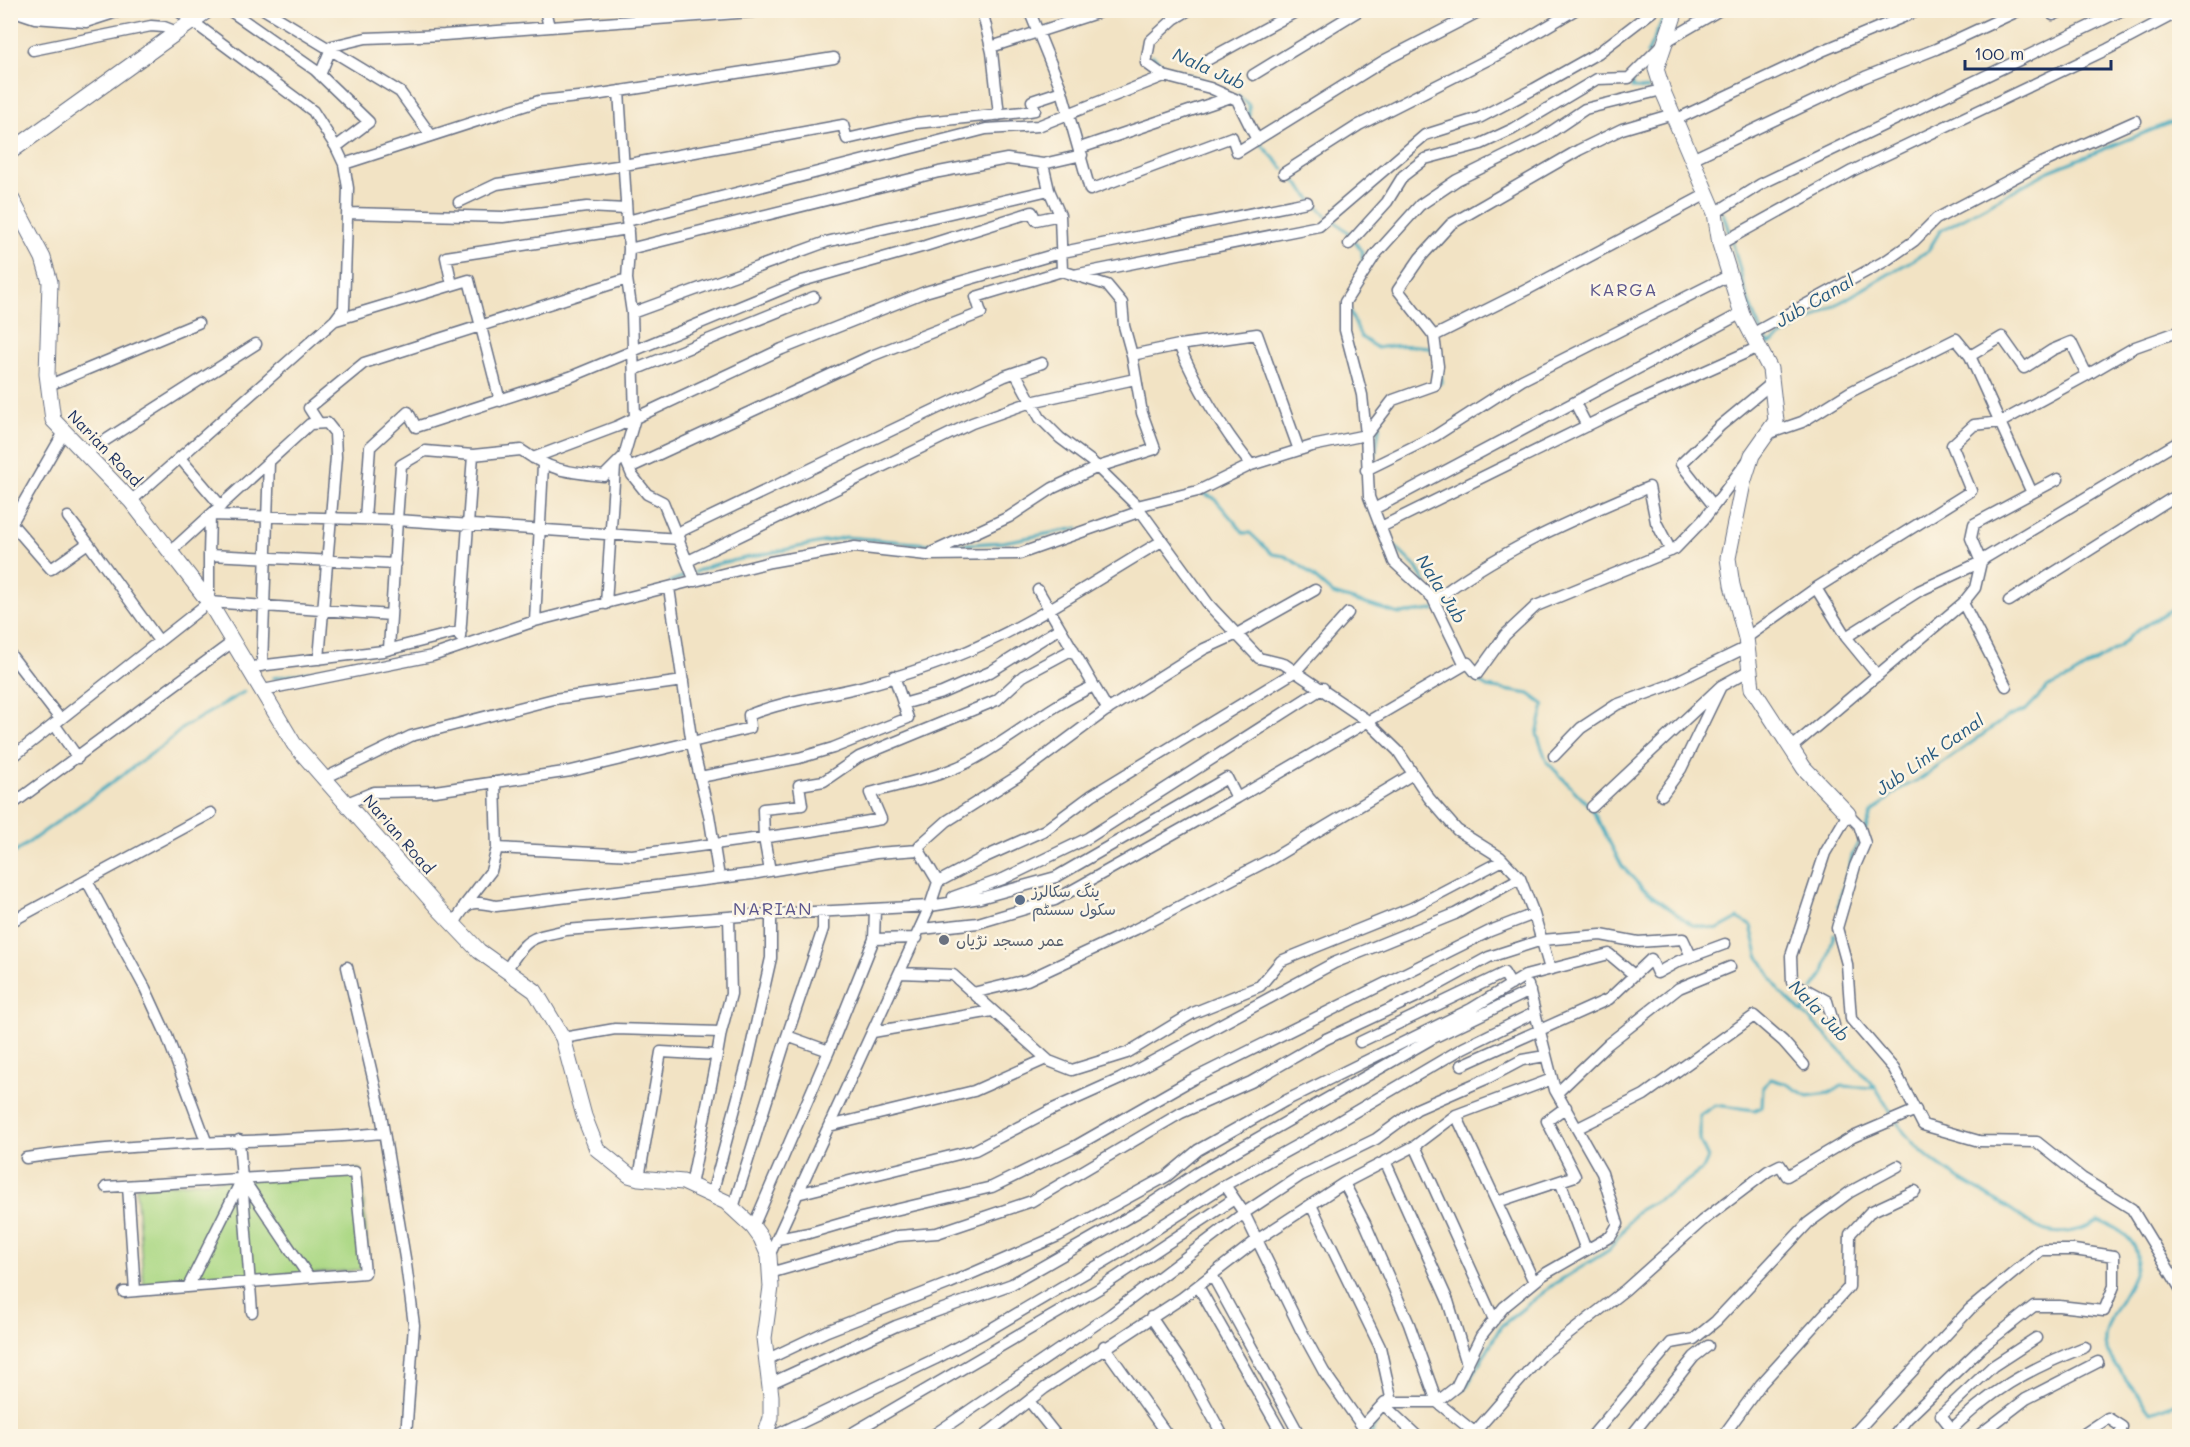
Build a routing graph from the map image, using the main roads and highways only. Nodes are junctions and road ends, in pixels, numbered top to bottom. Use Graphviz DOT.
graph roads {
  1 [pos="208,10"];
  2 [pos="1676,10"];
  3 [pos="10,152"];
  4 [pos="10,196"];
  5 [pos="1848,814"];
  6 [pos="765,1437"];
  1 -- 3 [label="main road"];
  2 -- 5 [label="main road"];
  4 -- 6 [label="main road, Narian Road"];
}
